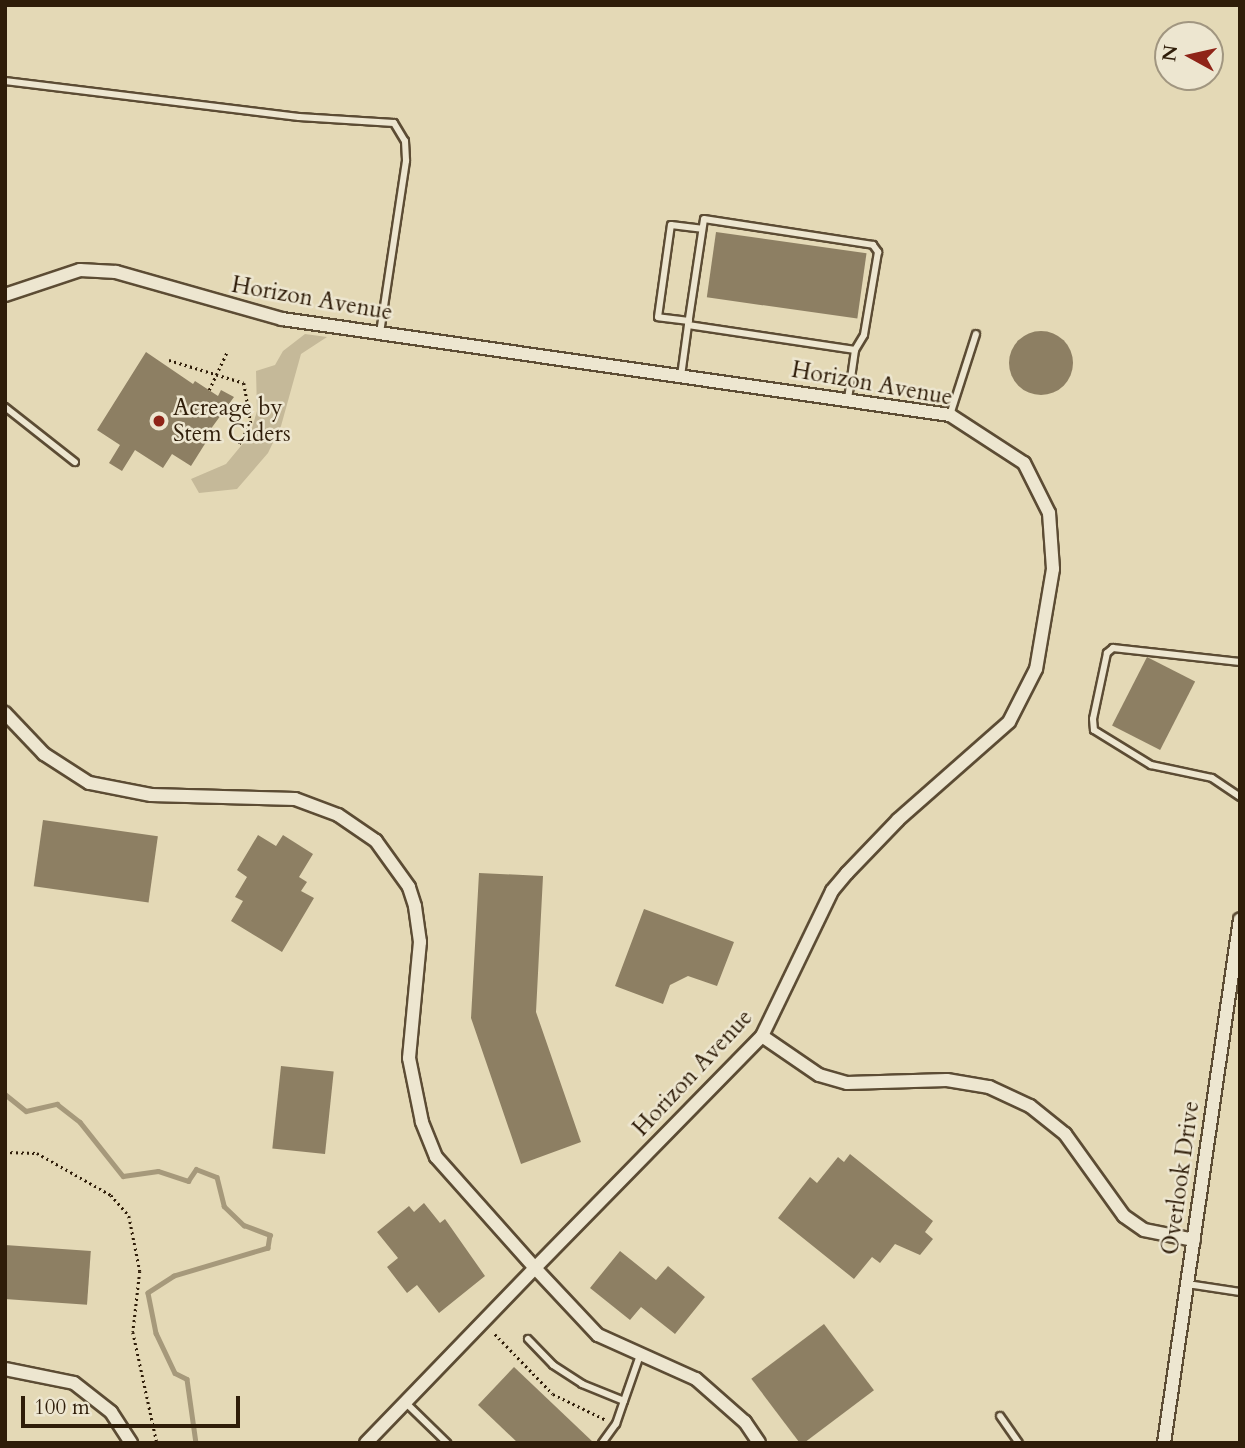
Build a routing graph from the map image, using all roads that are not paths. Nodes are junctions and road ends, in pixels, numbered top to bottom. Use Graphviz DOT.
graph roads {
  1 [pos="5,81"];
  2 [pos="702,229"];
  3 [pos="5,295"];
  4 [pos="688,323"];
  5 [pos="380,333"];
  6 [pos="976,334"];
  7 [pos="855,350"];
  8 [pos="681,376"];
  9 [pos="848,399"];
  10 [pos="5,407"];
  11 [pos="950,415"];
  12 [pos="75,462"];
  13 [pos="1240,662"];
  14 [pos="5,713"];
  15 [pos="1240,797"];
  16 [pos="1240,919"];
  17 [pos="762,1036"];
  18 [pos="1194,1240"];
  19 [pos="535,1268"];
  20 [pos="1188,1284"];
  21 [pos="1240,1292"];
  22 [pos="528,1339"];
  23 [pos="641,1353"];
  24 [pos="5,1369"];
  25 [pos="404,1401"];
  26 [pos="624,1401"];
  27 [pos="1000,1416"];
  28 [pos="131,1443"];
  29 [pos="366,1443"];
  30 [pos="447,1443"];
  31 [pos="602,1443"];
  32 [pos="759,1443"];
  33 [pos="1019,1443"];
  34 [pos="1164,1443"];
  1 -- 5 [label="lane"];
  2 -- 4 [label="lane"];
  2 -- 4 [label="lane"];
  2 -- 7 [label="lane"];
  3 -- 5 [label="street, Horizon Avenue"];
  4 -- 7 [label="lane"];
  4 -- 8 [label="lane"];
  5 -- 8 [label="street, Horizon Avenue"];
  6 -- 11 [label="lane"];
  7 -- 9 [label="lane"];
  8 -- 9 [label="street, Horizon Avenue"];
  9 -- 11 [label="street, Horizon Avenue"];
  10 -- 12 [label="lane"];
  11 -- 17 [label="street, Horizon Avenue"];
  13 -- 15 [label="lane"];
  14 -- 19 [label="street"];
  16 -- 18 [label="street, Overlook Drive"];
  17 -- 18 [label="street"];
  17 -- 19 [label="street, Horizon Avenue"];
  18 -- 20 [label="street, Overlook Drive"];
  19 -- 23 [label="street"];
  19 -- 25 [label="street, Horizon Avenue"];
  20 -- 21 [label="lane"];
  20 -- 34 [label="street, Overlook Drive"];
  22 -- 26 [label="lane"];
  23 -- 26 [label="lane"];
  23 -- 32 [label="street"];
  24 -- 28 [label="street"];
  25 -- 29 [label="street, Horizon Avenue"];
  25 -- 30 [label="lane"];
  26 -- 31 [label="lane"];
  27 -- 33 [label="lane"];
}
